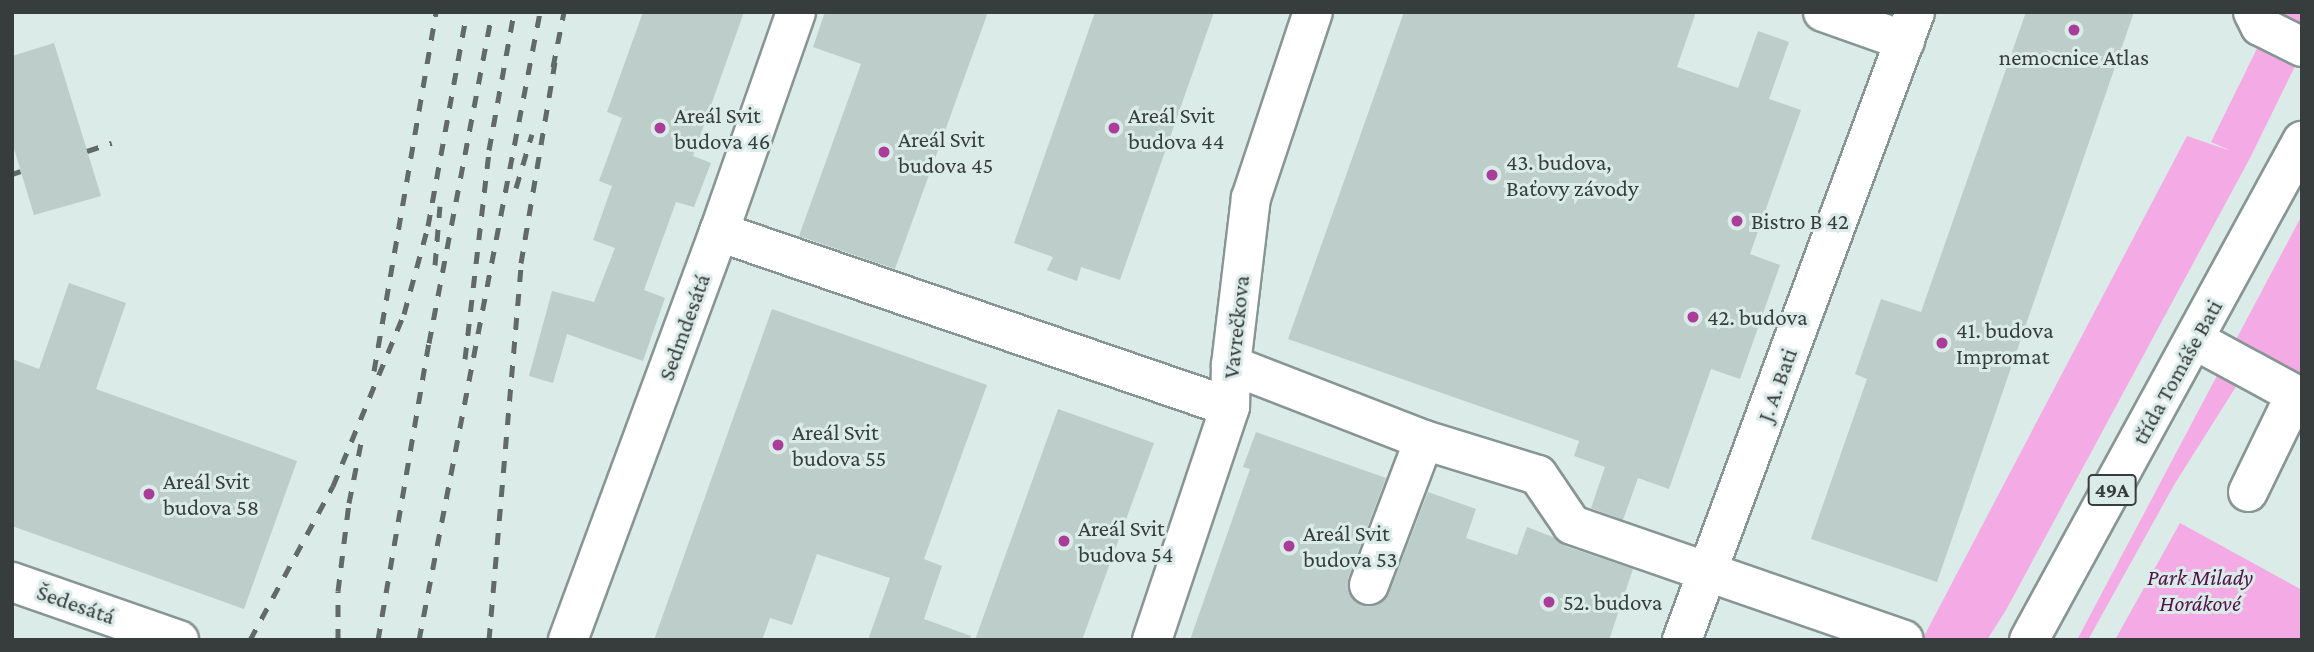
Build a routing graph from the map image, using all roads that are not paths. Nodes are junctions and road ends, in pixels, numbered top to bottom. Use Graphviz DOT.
graph roads {
  1 [pos="796,12"];
  2 [pos="1313,12"];
  3 [pos="1823,12"];
  4 [pos="2253,12"];
  5 [pos="1910,27"];
  6 [pos="2302,47"];
  7 [pos="2302,141"];
  8 [pos="719,232"];
  9 [pos="2195,340"];
  10 [pos="1231,365"];
  11 [pos="2298,397"];
  12 [pos="1230,407"];
  13 [pos="1424,439"];
  14 [pos="2248,492"];
  15 [pos="1709,570"];
  16 [pos="12,582"];
  17 [pos="1369,584"];
  18 [pos="179,640"];
  19 [pos="568,640"];
  20 [pos="1152,640"];
  21 [pos="1682,640"];
  22 [pos="1904,640"];
  23 [pos="2029,640"];
  1 -- 8 [label="street, Sedmdesátá"];
  2 -- 10 [label="street, Vavrečkova"];
  3 -- 5 [label="street"];
  4 -- 6 [label="street"];
  5 -- 15 [label="street, J. A. Bati"];
  7 -- 9 [label="street, třída Tomáše Bati / 49A"];
  8 -- 12 [label="street"];
  8 -- 19 [label="street, Sedmdesátá"];
  9 -- 11 [label="street"];
  9 -- 23 [label="street, třída Tomáše Bati / 49A"];
  10 -- 12 [label="street, Vavrečkova"];
  10 -- 13 [label="street"];
  11 -- 14 [label="street"];
  12 -- 20 [label="street, Vavrečkova"];
  13 -- 15 [label="street"];
  13 -- 17 [label="street"];
  15 -- 21 [label="street, J. A. Bati"];
  15 -- 22 [label="street"];
  16 -- 18 [label="street, Šedesátá"];
}
